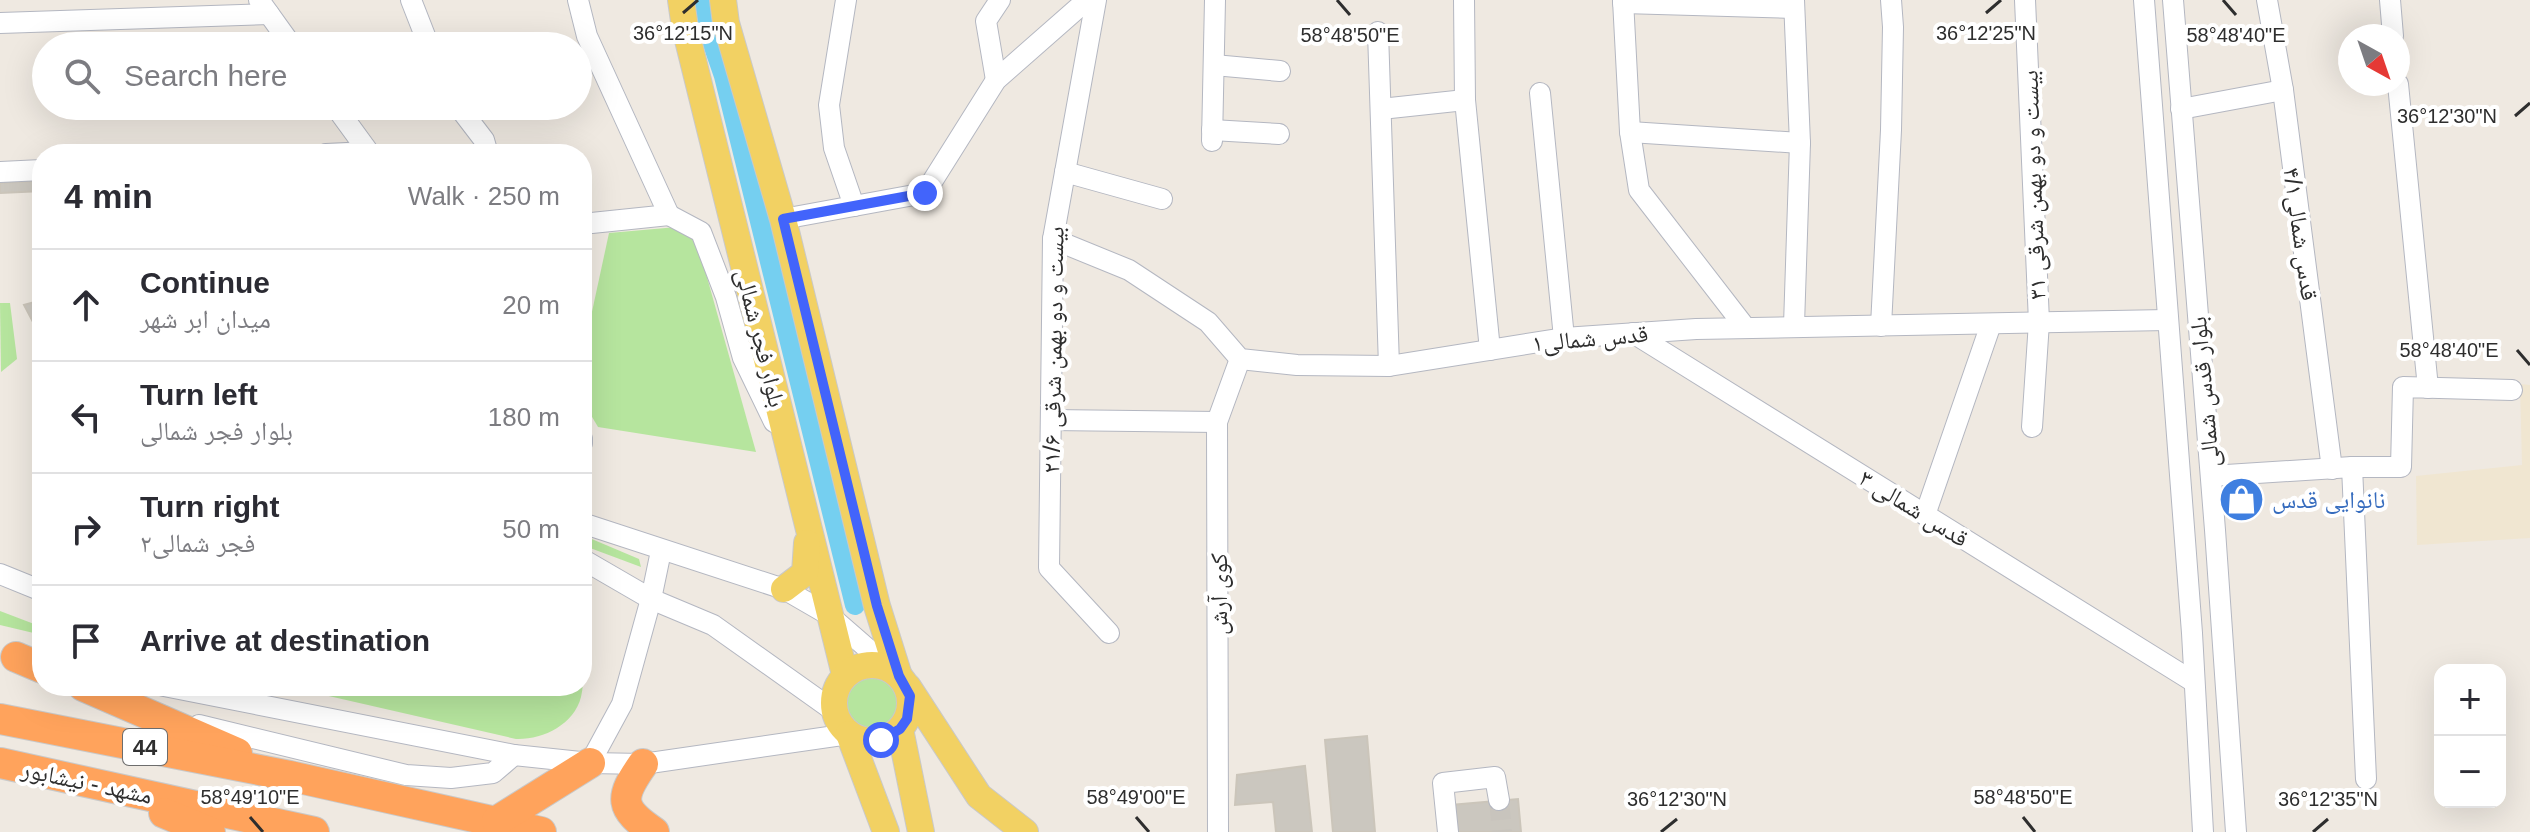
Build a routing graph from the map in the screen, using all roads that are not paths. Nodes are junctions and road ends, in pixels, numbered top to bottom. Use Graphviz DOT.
graph roads {
  1 [pos="411,0"];
  2 [pos="578,0"];
  3 [pos="681,0"];
  4 [pos="723,0"];
  5 [pos="846,0"];
  6 [pos="1000,0"];
  7 [pos="1087,0"];
  8 [pos="1096,0"];
  9 [pos="1215,0"];
  10 [pos="1464,0"];
  11 [pos="1891,0"];
  12 [pos="2025,0"];
  13 [pos="2144,0"];
  14 [pos="2173,0"];
  15 [pos="2267,0"];
  16 [pos="2390,0"];
  17 [pos="1623,2"];
  18 [pos="1794,4"];
  19 [pos="264,7"];
  20 [pos="0,23"];
  21 [pos="2392,24"];
  22 [pos="282,32"];
  23 [pos="424,32"];
  24 [pos="586,32"];
  25 [pos="1378,32"];
  26 [pos="592,47"];
  27 [pos="1214,65"];
  28 [pos="1280,71"];
  29 [pos="996,80"];
  30 [pos="2283,90"];
  31 [pos="1540,93"];
  32 [pos="2399,96"];
  33 [pos="1465,100"];
  34 [pos="1381,109"];
  35 [pos="2181,109"];
  36 [pos="345,120"];
  37 [pos="469,120"];
  38 [pos="1630,132"];
  39 [pos="1279,134"];
  40 [pos="2184,141"];
  41 [pos="1800,143"];
  42 [pos="2155,143"];
  43 [pos="362,144"];
  44 [pos="485,144"];
  45 [pos="32,170"];
  46 [pos="0,172"];
  47 [pos="1065,172"];
  48 [pos="1162,199"];
  49 [pos="854,206"];
  50 [pos="669,215"];
  51 [pos="783,219"];
  52 [pos="592,223"];
  53 [pos="1053,239"];
  54 [pos="2167,320"];
  55 [pos="2039,322"];
  56 [pos="1991,324"];
  57 [pos="1794,325"];
  58 [pos="1881,326"];
  59 [pos="1745,327"];
  60 [pos="1633,333"];
  61 [pos="1564,338"];
  62 [pos="1490,350"];
  63 [pos="1240,359"];
  64 [pos="1389,366"];
  65 [pos="2428,388"];
  66 [pos="2512,390"];
  67 [pos="1051,420"];
  68 [pos="1217,422"];
  69 [pos="2032,427"];
  70 [pos="788,450"];
  71 [pos="2342,468"];
  72 [pos="2211,476"];
  73 [pos="1925,515"];
  74 [pos="592,527"];
  75 [pos="809,528"];
  76 [pos="2215,530"];
  77 [pos="2184,532"];
  78 [pos="661,551"];
  79 [pos="592,565"];
  80 [pos="0,574"];
  81 [pos="32,587"];
  82 [pos="784,589"];
  83 [pos="651,599"];
  84 [pos="829,615"];
  85 [pos="1109,633"];
  86 [pos="845,675"];
  87 [pos="899,676"];
  88 [pos="2194,682"];
  89 [pos="106,696"];
  90 [pos="215,696"];
  91 [pos="834,711"];
  92 [pos="151,716"];
  93 [pos="0,719"];
  94 [pos="900,729"];
  95 [pos="849,734"];
  96 [pos="514,755"];
  97 [pos="0,763"];
  98 [pos="590,763"];
  99 [pos="643,764"];
  100 [pos="290,776"];
  101 [pos="2366,779"];
  102 [pos="96,784"];
  103 [pos="1499,800"];
  104 [pos="497,821"];
  105 [pos="210,832"];
  106 [pos="314,832"];
  107 [pos="541,832"];
  108 [pos="654,832"];
  109 [pos="886,832"];
  110 [pos="921,832"];
  111 [pos="1025,832"];
  112 [pos="1218,832"];
  113 [pos="1448,832"];
  114 [pos="2203,832"];
  115 [pos="2236,832"];
  1 -- 23 [label="street"];
  2 -- 24 [label="street"];
  3 -- 70 [label="main road, بلوار فجر شمالی"];
  4 -- 51 [label="main road, بلوار فجر شمالی"];
  5 -- 49 [label="street"];
  6 -- 29 [label="street"];
  7 -- 29 [label="street"];
  8 -- 47 [label="street, بیست و دو بهمن شرقی ۲۱/۶"];
  9 -- 27 [label="street"];
  10 -- 33 [label="street"];
  11 -- 58 [label="street"];
  12 -- 55 [label="street, بیست و دو بهمن شرقی ۳۱"];
  13 -- 42 [label="street, بلوار قدس شمالی"];
  14 -- 35 [label="street, بلوار قدس شمالی"];
  15 -- 30 [label="street, قدس شمالی۴/۱"];
  16 -- 21 [label="street"];
  17 -- 18 [label="street"];
  17 -- 38 [label="street"];
  18 -- 41 [label="street"];
  19 -- 20 [label="street"];
  19 -- 22 [label="street"];
  25 -- 34 [label="street"];
  26 -- 50 [label="street"];
  27 -- 28 [label="street"];
  27 -- 39 [label="street"];
  29 -- 49 [label="street"];
  30 -- 35 [label="street"];
  30 -- 71 [label="street, قدس شمالی۴/۱"];
  31 -- 61 [label="street"];
  32 -- 65 [label="street"];
  33 -- 34 [label="street"];
  33 -- 62 [label="street"];
  34 -- 64 [label="street"];
  35 -- 40 [label="street, بلوار قدس شمالی"];
  36 -- 43 [label="street"];
  37 -- 44 [label="street"];
  38 -- 41 [label="street"];
  38 -- 59 [label="street"];
  40 -- 42 [label="street"];
  40 -- 72 [label="street, بلوار قدس شمالی"];
  41 -- 57 [label="street"];
  42 -- 54 [label="street, بلوار قدس شمالی"];
  45 -- 46 [label="street"];
  47 -- 48 [label="street"];
  47 -- 53 [label="street, بیست و دو بهمن شرقی ۲۱/۶"];
  49 -- 51 [label="street"];
  50 -- 52 [label="street"];
  50 -- 70 [label="street"];
  51 -- 87 [label="main road, بلوار فجر شمالی"];
  53 -- 63 [label="street"];
  53 -- 67 [label="street, بیست و دو بهمن شرقی ۲۱/۶"];
  54 -- 55 [label="street, قدس شمالی۱"];
  54 -- 77 [label="street, بلوار قدس شمالی"];
  55 -- 56 [label="street, قدس شمالی۱"];
  55 -- 69 [label="street, بیست و دو بهمن شرقی ۳۱"];
  56 -- 58 [label="street, قدس شمالی۱"];
  56 -- 73 [label="street"];
  57 -- 58 [label="street, قدس شمالی۱"];
  57 -- 59 [label="street, قدس شمالی۱"];
  59 -- 60 [label="street, قدس شمالی۱"];
  60 -- 61 [label="street, قدس شمالی۱"];
  60 -- 73 [label="street, قدس شمالی ۳"];
  61 -- 62 [label="street, قدس شمالی۱"];
  62 -- 64 [label="street, قدس شمالی۱"];
  63 -- 64 [label="street, قدس شمالی۱"];
  63 -- 68 [label="street, کوی آرش"];
  65 -- 66 [label="street"];
  65 -- 71 [label="street"];
  67 -- 68 [label="street"];
  67 -- 85 [label="street, بیست و دو بهمن شرقی ۲۱/۶"];
  68 -- 112 [label="street, کوی آرش"];
  70 -- 75 [label="main road, بلوار فجر شمالی"];
  71 -- 72 [label="street"];
  71 -- 101 [label="street, قدس شمالی۴/۱"];
  72 -- 76 [label="street, بلوار قدس شمالی"];
  73 -- 88 [label="street, قدس شمالی ۳"];
  74 -- 78 [label="street"];
  75 -- 82 [label="main road"];
  75 -- 84 [label="main road, بلوار فجر شمالی"];
  76 -- 77 [label="street"];
  76 -- 115 [label="street, بلوار قدس شمالی"];
  77 -- 88 [label="street, بلوار قدس شمالی"];
  78 -- 82 [label="street"];
  78 -- 83 [label="street"];
  79 -- 83 [label="street"];
  80 -- 81 [label="street"];
  82 -- 84 [label="street"];
  83 -- 91 [label="street"];
  83 -- 98 [label="street"];
  84 -- 86 [label="main road, بلوار فجر شمالی"];
  84 -- 87 [label="street"];
  86 -- 87 [label="main road"];
  86 -- 91 [label="main road"];
  87 -- 94 [label="main road"];
  87 -- 111 [label="main road"];
  88 -- 114 [label="street, بلوار قدس شمالی"];
  89 -- 92 [label="highway"];
  90 -- 96 [label="street"];
  91 -- 95 [label="main road"];
  92 -- 96 [label="street"];
  92 -- 100 [label="highway"];
  93 -- 100 [label="highway, 44"];
  94 -- 95 [label="main road"];
  94 -- 110 [label="main road"];
  95 -- 99 [label="street"];
  95 -- 109 [label="main road"];
  96 -- 98 [label="street"];
  97 -- 102 [label="highway, مشهد - نیشابور / 44"];
  98 -- 99 [label="street"];
  98 -- 104 [label="highway"];
  99 -- 108 [label="highway"];
  100 -- 104 [label="highway, 44"];
  102 -- 105 [label="highway"];
  102 -- 106 [label="highway, مشهد - نیشابور / 44"];
  103 -- 113 [label="street"];
  104 -- 107 [label="highway, 44"];
}
